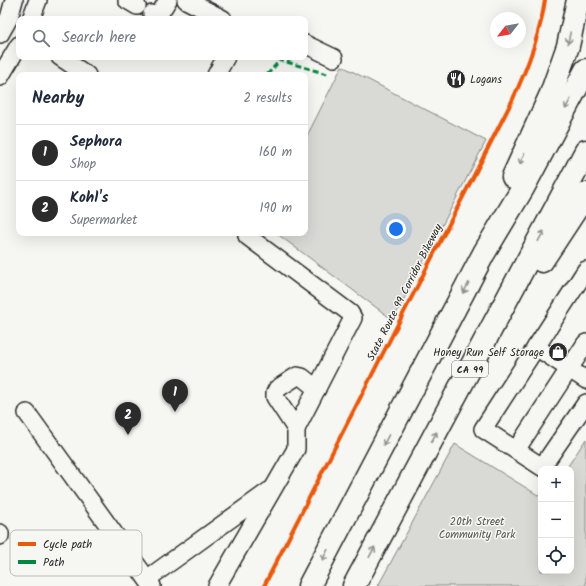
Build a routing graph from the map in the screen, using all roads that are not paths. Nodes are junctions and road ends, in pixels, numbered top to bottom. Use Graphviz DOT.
graph roads {
  1 [pos="14,0"];
  2 [pos="38,0"];
  3 [pos="168,0"];
  4 [pos="186,0"];
  5 [pos="578,0"];
  6 [pos="152,14"];
  7 [pos="32,16"];
  8 [pos="217,16"];
  9 [pos="0,34"];
  10 [pos="308,45"];
  11 [pos="16,50"];
  12 [pos="334,58"];
  13 [pos="64,60"];
  14 [pos="224,60"];
  15 [pos="586,70"];
  16 [pos="82,72"];
  17 [pos="218,72"];
  18 [pos="0,78"];
  19 [pos="586,151"];
  20 [pos="586,194"];
  21 [pos="246,236"];
  22 [pos="484,253"];
  23 [pos="586,270"];
  24 [pos="497,318"];
  25 [pos="586,343"];
  26 [pos="536,347"];
  27 [pos="569,369"];
  28 [pos="586,380"];
  29 [pos="317,389"];
  30 [pos="586,403"];
  31 [pos="27,413"];
  32 [pos="296,429"];
  33 [pos="516,450"];
  34 [pos="274,488"];
  35 [pos="112,530"];
  36 [pos="142,571"];
  37 [pos="150,582"];
  38 [pos="217,586"];
  39 [pos="309,586"];
  40 [pos="354,586"];
  1 -- 9 [label="street"];
  2 -- 7 [label="street"];
  3 -- 6 [label="street"];
  4 -- 8 [label="street"];
  5 -- 22 [label="highway, one-way"];
  10 -- 12 [label="street"];
  11 -- 18 [label="street"];
  13 -- 16 [label="street"];
  14 -- 17 [label="street"];
  15 -- 22 [label="highway, one-way"];
  24 -- 19 [label="highway, CA 99, one-way"];
  20 -- 24 [label="highway"];
  21 -- 29 [label="street"];
  22 -- 39 [label="highway, one-way"];
  23 -- 26 [label="street"];
  40 -- 24 [label="highway, CA 99, one-way"];
  25 -- 27 [label="street"];
  26 -- 27 [label="street"];
  26 -- 33 [label="street"];
  27 -- 28 [label="street"];
  27 -- 33 [label="street"];
  29 -- 32 [label="street"];
  29 -- 32 [label="street"];
  30 -- 33 [label="street"];
  31 -- 35 [label="street"];
  32 -- 34 [label="street"];
  34 -- 37 [label="street"];
  34 -- 38 [label="street"];
  36 -- 37 [label="street"];
}
